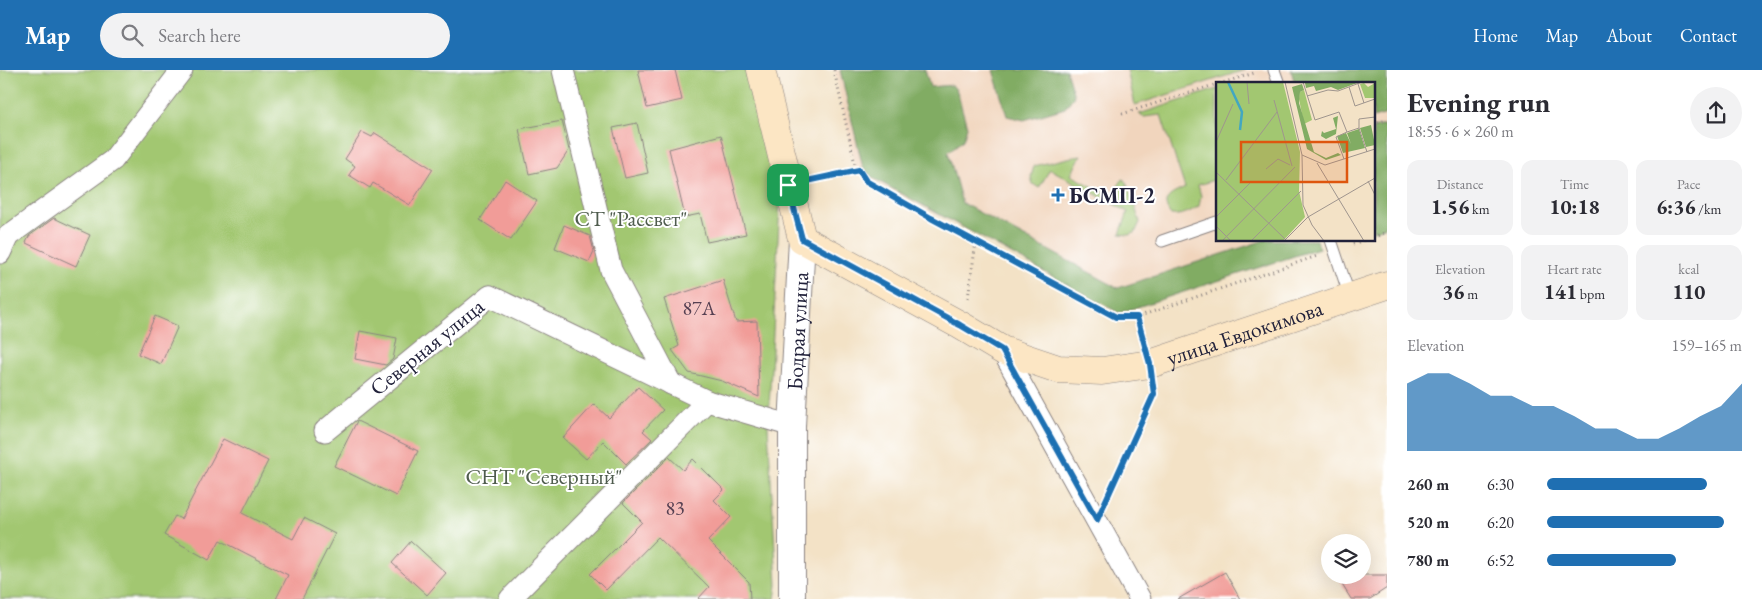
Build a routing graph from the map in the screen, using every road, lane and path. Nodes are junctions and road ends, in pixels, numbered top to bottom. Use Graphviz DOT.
graph roads {
  1 [pos="182,70"];
  2 [pos="563,70"];
  3 [pos="761,70"];
  4 [pos="834,70"];
  5 [pos="1263,70"];
  6 [pos="1274,70"];
  7 [pos="1224,82"];
  8 [pos="1278,82"];
  9 [pos="1216,85"];
  10 [pos="1122,114"];
  11 [pos="1387,120"];
  12 [pos="1374,124"];
  13 [pos="859,170"];
  14 [pos="788,185"];
  15 [pos="1216,222"];
  16 [pos="1387,232"];
  17 [pos="1374,237"];
  18 [pos="802,239"];
  19 [pos="1358,241"];
  20 [pos="976,242"];
  21 [pos="1162,242"];
  22 [pos="1332,245"];
  23 [pos="0,253"];
  24 [pos="1387,285"];
  25 [pos="1350,297"];
  26 [pos="1137,317"];
  27 [pos="960,325"];
  28 [pos="1002,350"];
  29 [pos="1150,364"];
  30 [pos="671,384"];
  31 [pos="707,400"];
  32 [pos="792,426"];
  33 [pos="325,431"];
  34 [pos="1097,520"];
  35 [pos="510,599"];
  36 [pos="792,599"];
  37 [pos="1140,599"];
  1 -- 23 [label="street"];
  2 -- 30 [label="street"];
  3 -- 14 [label="main road, Бодрая улица"];
  4 -- 13 [label="path"];
  5 -- 7 [label="path"];
  6 -- 8 [label="lane"];
  9 -- 10 [label="path"];
  11 -- 12 [label="path"];
  13 -- 14 [label="path"];
  13 -- 20 [label="path"];
  14 -- 18 [label="main road, Бодрая улица"];
  15 -- 21 [label="lane"];
  16 -- 17 [label="path"];
  18 -- 27 [label="main road, улица Евдокимова"];
  18 -- 32 [label="street, Бодрая улица"];
  19 -- 22 [label="path"];
  20 -- 26 [label="path"];
  20 -- 27 [label="path"];
  22 -- 25 [label="lane"];
  22 -- 26 [label="path"];
  24 -- 25 [label="main road, улица Евдокимова"];
  25 -- 29 [label="main road, улица Евдокимова"];
  26 -- 29 [label="path"];
  27 -- 28 [label="main road, улица Евдокимова"];
  28 -- 29 [label="main road, улица Евдокимова"];
  28 -- 34 [label="street"];
  29 -- 34 [label="path"];
  30 -- 31 [label="street, Северная улица"];
  30 -- 33 [label="street, Северная улица"];
  31 -- 32 [label="street, Северная улица"];
  31 -- 35 [label="street"];
  32 -- 36 [label="street, Бодрая улица"];
  34 -- 37 [label="street"];
}
